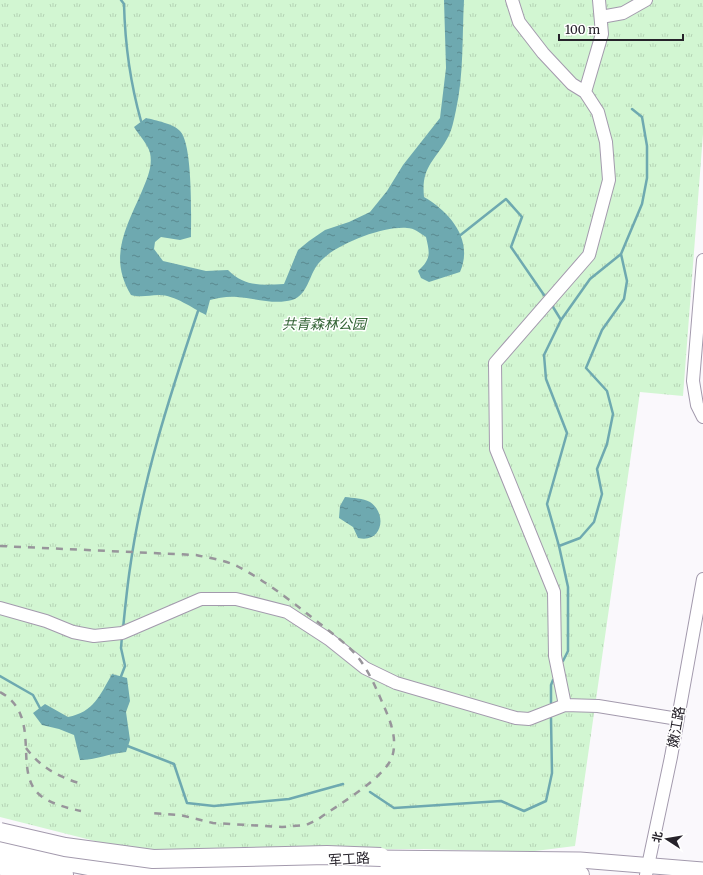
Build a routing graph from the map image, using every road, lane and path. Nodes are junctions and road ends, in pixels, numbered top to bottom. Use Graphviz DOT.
graph roads {
  1 [pos="512,0"];
  2 [pos="599,0"];
  3 [pos="646,0"];
  4 [pos="601,17"];
  5 [pos="585,92"];
  6 [pos="703,260"];
  7 [pos="703,417"];
  8 [pos="703,579"];
  9 [pos="0,608"];
  10 [pos="565,705"];
  11 [pos="678,719"];
  12 [pos="0,825"];
  13 [pos="0,832"];
  14 [pos="0,843"];
  15 [pos="381,857"];
  16 [pos="0,858"];
  17 [pos="0,869"];
  18 [pos="647,870"];
  19 [pos="703,870"];
  20 [pos="12,875"];
  21 [pos="30,875"];
  22 [pos="64,875"];
  23 [pos="580,875"];
  1 -- 5 [label="street"];
  2 -- 4 [label="street"];
  3 -- 4 [label="street"];
  4 -- 5 [label="street"];
  5 -- 10 [label="street"];
  6 -- 7 [label="street"];
  8 -- 11 [label="street, 嫩江路"];
  9 -- 10 [label="street"];
  10 -- 11 [label="street"];
  11 -- 18 [label="street, 嫩江路"];
  12 -- 15 [label="main road, 军工路"];
  13 -- 15 [label="highway, bridge"];
  14 -- 23 [label="highway"];
  15 -- 18 [label="main road, 军工路"];
  16 -- 22 [label="highway"];
  17 -- 20 [label="highway"];
  17 -- 21 [label="main road"];
  18 -- 19 [label="main road, 军工路"];
}
